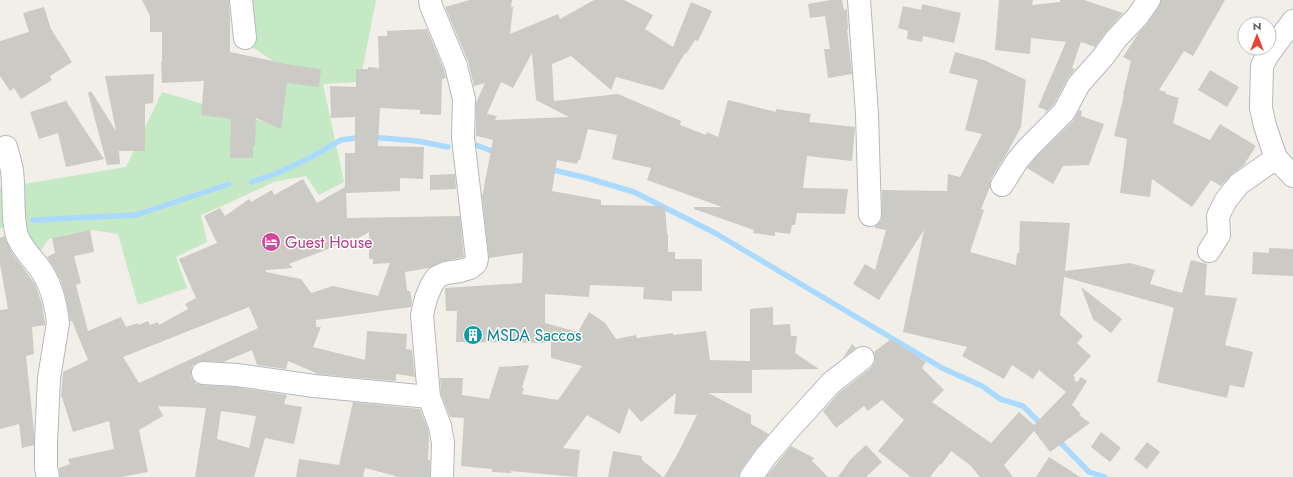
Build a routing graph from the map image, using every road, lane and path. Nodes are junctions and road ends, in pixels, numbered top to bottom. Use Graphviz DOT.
graph roads {
  1 [pos="241,0"];
  2 [pos="430,0"];
  3 [pos="859,0"];
  4 [pos="1149,0"];
  5 [pos="1293,21"];
  6 [pos="245,38"];
  7 [pos="6,147"];
  8 [pos="1276,158"];
  9 [pos="1293,176"];
  10 [pos="1002,185"];
  11 [pos="870,215"];
  12 [pos="1208,251"];
  13 [pos="863,358"];
  14 [pos="203,373"];
  15 [pos="429,397"];
  16 [pos="48,477"];
  17 [pos="442,477"];
  18 [pos="751,477"];
  1 -- 6 [label="street"];
  2 -- 15 [label="street"];
  3 -- 11 [label="street"];
  4 -- 10 [label="street"];
  5 -- 8 [label="street"];
  7 -- 16 [label="street"];
  8 -- 9 [label="street"];
  8 -- 12 [label="street"];
  13 -- 18 [label="street"];
  14 -- 15 [label="street"];
  15 -- 17 [label="street"];
}
